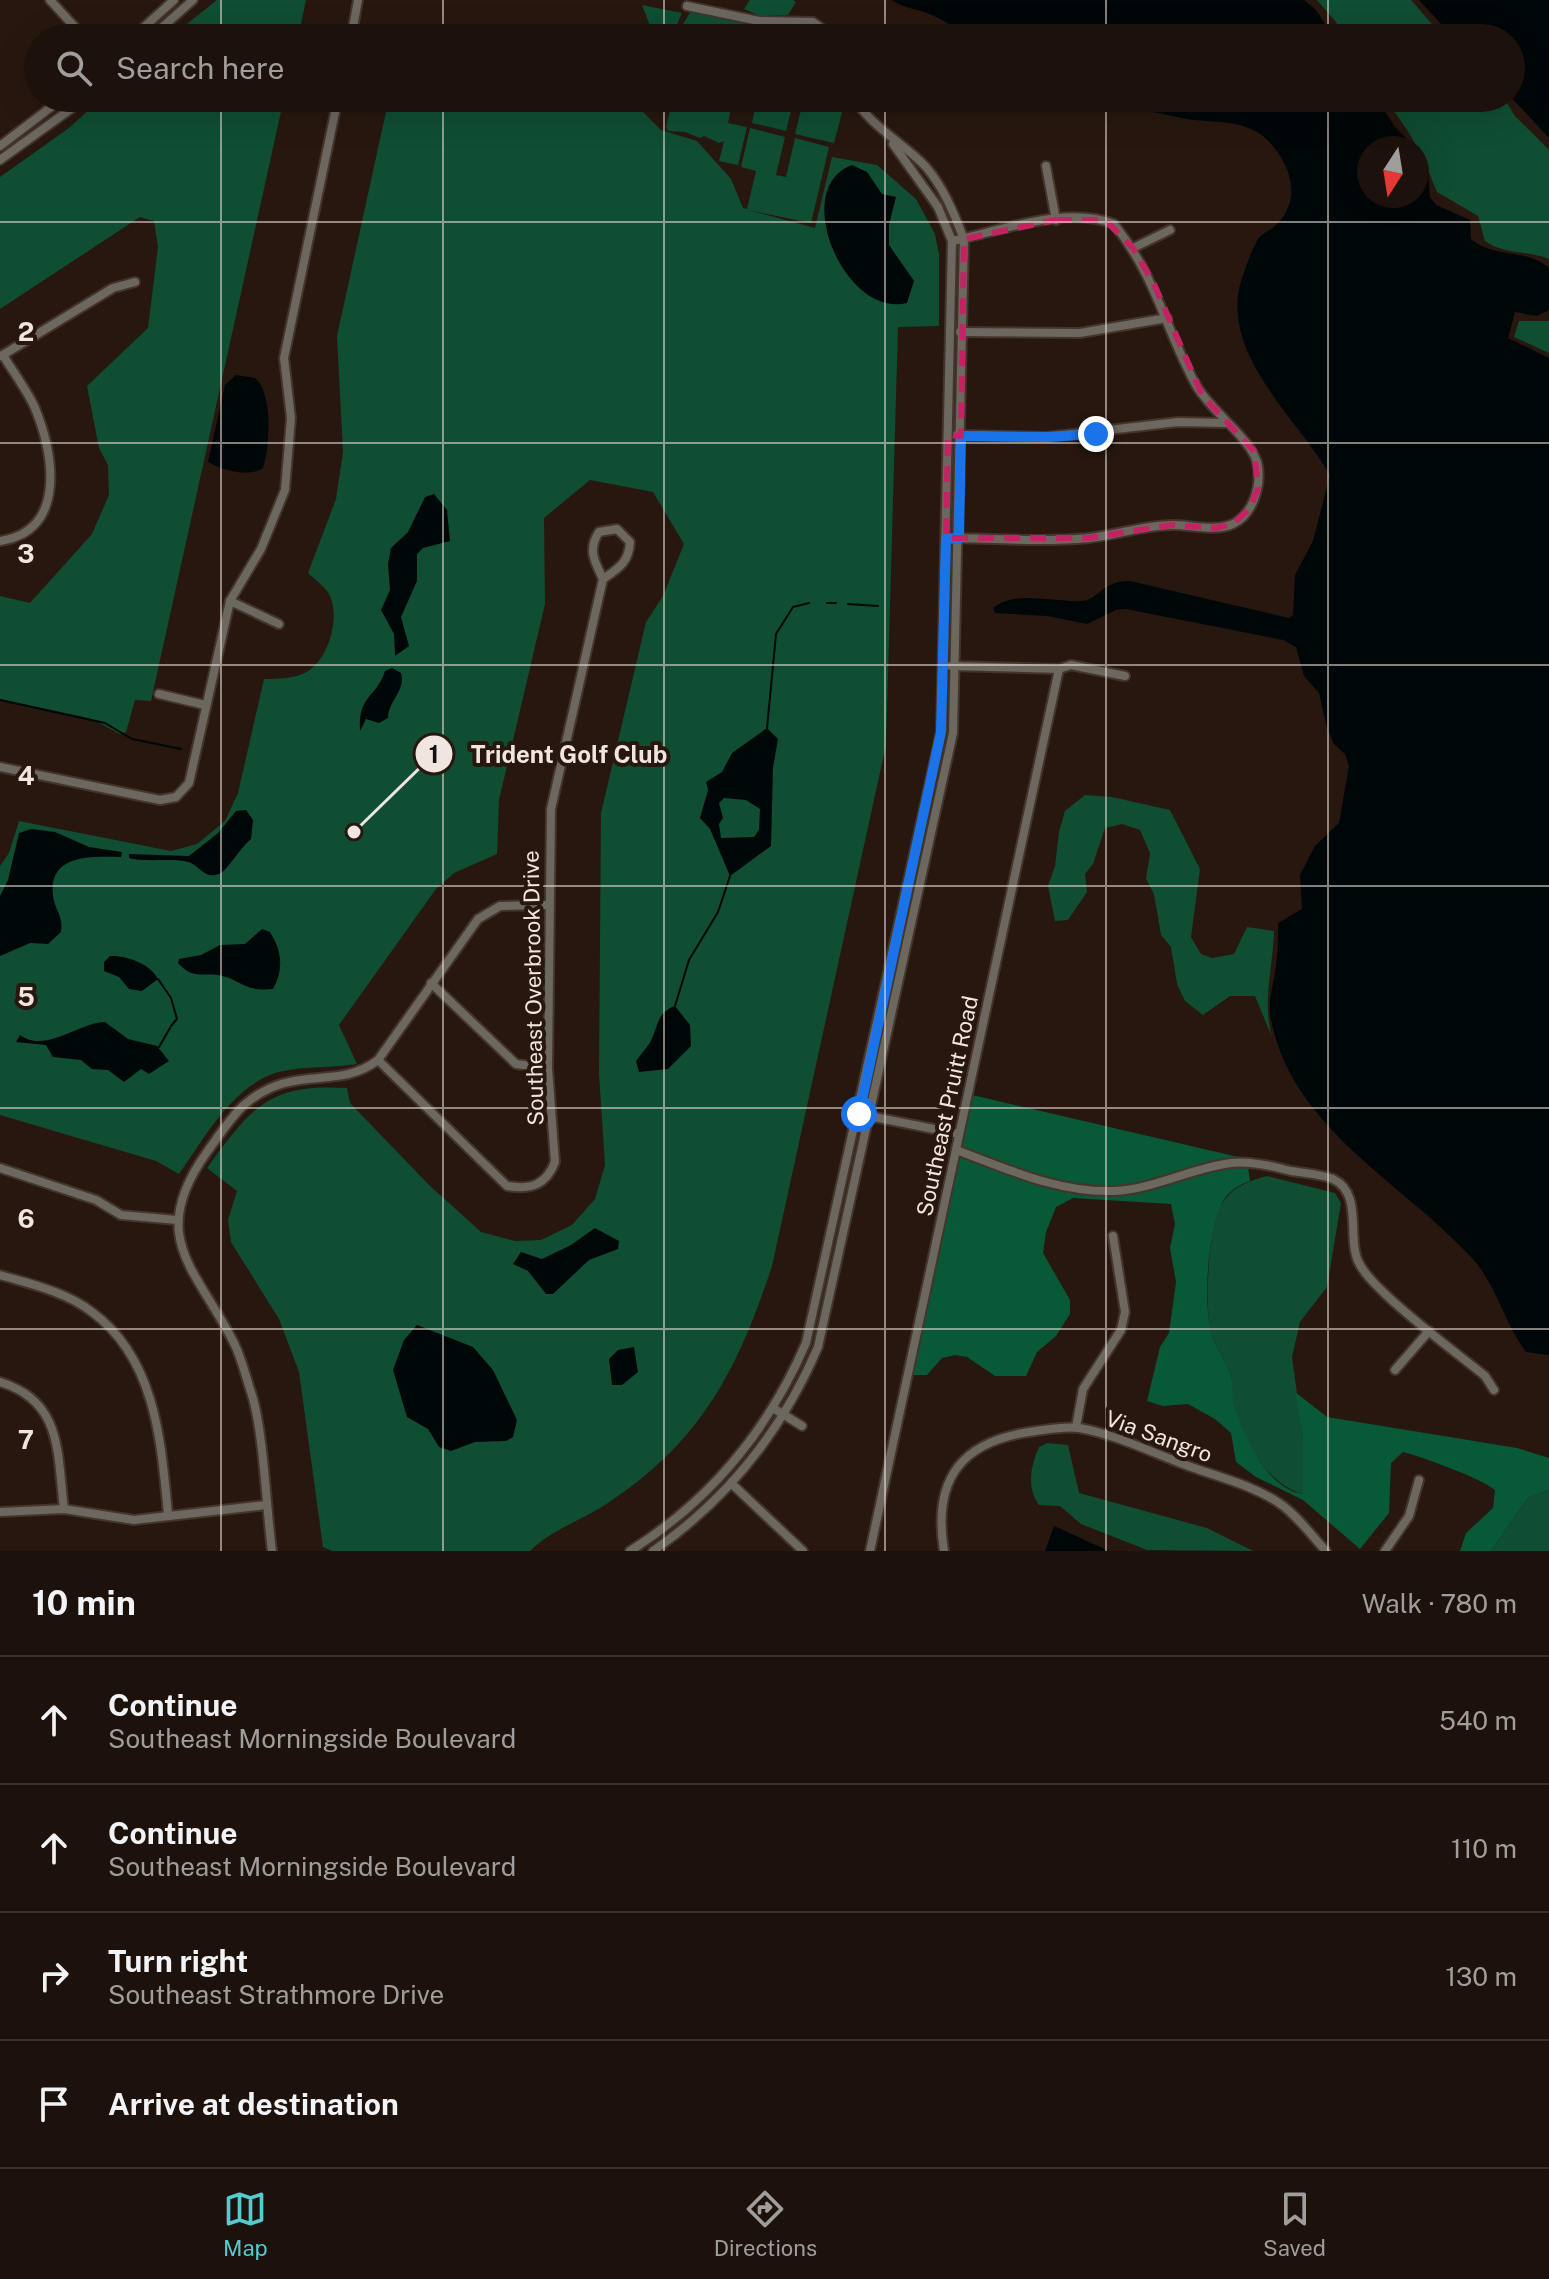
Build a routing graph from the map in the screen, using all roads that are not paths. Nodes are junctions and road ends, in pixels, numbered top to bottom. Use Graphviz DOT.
graph roads {
  1 [pos="50,0"];
  2 [pos="174,0"];
  3 [pos="193,0"];
  4 [pos="358,0"];
  5 [pos="687,6"];
  6 [pos="72,24"];
  7 [pos="147,24"];
  8 [pos="166,24"];
  9 [pos="354,24"];
  10 [pos="816,24"];
  11 [pos="45,112"];
  12 [pos="67,112"];
  13 [pos="335,112"];
  14 [pos="867,112"];
  15 [pos="883,130"];
  16 [pos="0,146"];
  17 [pos="0,160"];
  18 [pos="1046,166"];
  19 [pos="1056,220"];
  20 [pos="1170,230"];
  21 [pos="964,239"];
  22 [pos="952,241"];
  23 [pos="1133,248"];
  24 [pos="135,282"];
  25 [pos="1167,318"];
  26 [pos="951,332"];
  27 [pos="964,332"];
  28 [pos="1,355"];
  29 [pos="1225,423"];
  30 [pos="948,435"];
  31 [pos="961,436"];
  32 [pos="946,538"];
  33 [pos="959,539"];
  34 [pos="0,541"];
  35 [pos="603,579"];
  36 [pos="230,601"];
  37 [pos="279,624"];
  38 [pos="942,666"];
  39 [pos="954,666"];
  40 [pos="1059,669"];
  41 [pos="1125,676"];
  42 [pos="159,694"];
  43 [pos="205,705"];
  44 [pos="0,767"];
  45 [pos="931,779"];
  46 [pos="943,782"];
  47 [pos="906,889"];
  48 [pos="918,892"];
  49 [pos="547,905"];
  50 [pos="431,983"];
  51 [pos="881,1001"];
  52 [pos="893,1003"];
  53 [pos="378,1060"];
  54 [pos="548,1068"];
  55 [pos="859,1114"];
  56 [pos="871,1116"];
  57 [pos="959,1134"];
  58 [pos="956,1150"];
  59 [pos="0,1168"];
  60 [pos="837,1213"];
  61 [pos="849,1215"];
  62 [pos="177,1220"];
  63 [pos="1113,1236"];
  64 [pos="0,1275"];
  65 [pos="814,1314"];
  66 [pos="826,1316"];
  67 [pos="1429,1331"];
  68 [pos="1395,1370"];
  69 [pos="0,1382"];
  70 [pos="1494,1390"];
  71 [pos="773,1408"];
  72 [pos="783,1415"];
  73 [pos="802,1426"];
  74 [pos="1076,1427"];
  75 [pos="724,1477"];
  76 [pos="1419,1480"];
  77 [pos="733,1485"];
  78 [pos="266,1505"];
  79 [pos="64,1509"];
  80 [pos="0,1512"];
  81 [pos="168,1514"];
  82 [pos="648,1539"];
  83 [pos="654,1550"];
  84 [pos="798,1550"];
  85 [pos="272,1551"];
  86 [pos="630,1551"];
  87 [pos="870,1551"];
  88 [pos="944,1551"];
  89 [pos="1326,1551"];
  90 [pos="1385,1551"];
  1 -- 6 [label="street"];
  2 -- 7 [label="street"];
  3 -- 8 [label="street"];
  4 -- 9 [label="street"];
  5 -- 10 [label="street"];
  11 -- 16 [label="street"];
  12 -- 17 [label="street"];
  13 -- 36 [label="street"];
  14 -- 15 [label="street"];
  15 -- 21 [label="street"];
  15 -- 22 [label="street"];
  18 -- 19 [label="street"];
  19 -- 21 [label="street"];
  19 -- 23 [label="street"];
  20 -- 23 [label="street"];
  21 -- 22 [label="street"];
  21 -- 27 [label="street"];
  22 -- 26 [label="street"];
  23 -- 25 [label="street"];
  24 -- 28 [label="street"];
  25 -- 27 [label="street"];
  25 -- 29 [label="street"];
  26 -- 27 [label="street"];
  26 -- 30 [label="street"];
  27 -- 31 [label="street"];
  28 -- 34 [label="street"];
  29 -- 31 [label="street"];
  29 -- 33 [label="street"];
  30 -- 31 [label="street"];
  30 -- 32 [label="street"];
  31 -- 33 [label="street"];
  32 -- 33 [label="street"];
  32 -- 38 [label="street"];
  33 -- 39 [label="street"];
  35 -- 35 [label="street, Southeast Overbrook Drive"];
  35 -- 49 [label="street, Southeast Overbrook Drive"];
  36 -- 37 [label="street"];
  36 -- 43 [label="street"];
  38 -- 39 [label="street"];
  38 -- 45 [label="street"];
  39 -- 40 [label="street"];
  39 -- 46 [label="street"];
  40 -- 41 [label="street"];
  40 -- 57 [label="street, Southeast Pruitt Road"];
  42 -- 43 [label="street"];
  43 -- 44 [label="street"];
  45 -- 46 [label="street"];
  45 -- 47 [label="street"];
  46 -- 48 [label="street"];
  47 -- 48 [label="street"];
  47 -- 51 [label="street"];
  48 -- 52 [label="street"];
  49 -- 50 [label="street"];
  49 -- 54 [label="street, Southeast Overbrook Drive"];
  50 -- 53 [label="street"];
  50 -- 54 [label="street"];
  51 -- 52 [label="street"];
  51 -- 55 [label="street"];
  52 -- 56 [label="street"];
  53 -- 54 [label="street, Southeast Overbrook Drive"];
  53 -- 62 [label="street"];
  55 -- 56 [label="street"];
  55 -- 60 [label="street"];
  56 -- 57 [label="street"];
  56 -- 61 [label="street"];
  57 -- 58 [label="street, Southeast Pruitt Road"];
  58 -- 67 [label="street"];
  58 -- 87 [label="street, Southeast Pruitt Road"];
  59 -- 62 [label="street"];
  60 -- 61 [label="street"];
  60 -- 65 [label="street"];
  61 -- 66 [label="street"];
  62 -- 78 [label="street"];
  63 -- 74 [label="street"];
  64 -- 81 [label="street"];
  65 -- 66 [label="street"];
  65 -- 71 [label="street"];
  66 -- 72 [label="street"];
  67 -- 68 [label="street"];
  67 -- 70 [label="street"];
  69 -- 79 [label="street"];
  71 -- 72 [label="street"];
  71 -- 75 [label="street"];
  72 -- 73 [label="street"];
  72 -- 77 [label="street"];
  74 -- 88 [label="street, Via Sangro"];
  74 -- 89 [label="street, Via Sangro"];
  75 -- 77 [label="street"];
  75 -- 82 [label="street"];
  76 -- 90 [label="street"];
  77 -- 83 [label="street"];
  77 -- 84 [label="street"];
  78 -- 81 [label="street"];
  78 -- 85 [label="street"];
  79 -- 80 [label="street"];
  79 -- 81 [label="street"];
  82 -- 83 [label="street"];
  82 -- 86 [label="street"];
}
